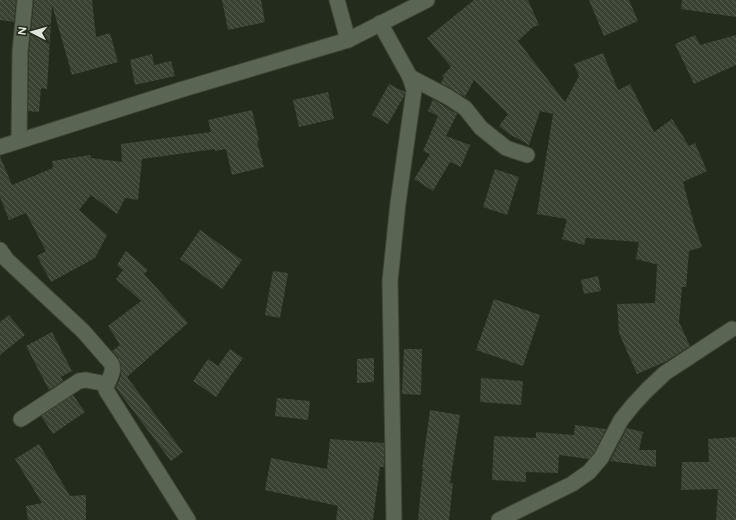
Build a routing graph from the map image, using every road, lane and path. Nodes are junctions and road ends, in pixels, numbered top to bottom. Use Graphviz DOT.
graph roads {
  1 [pos="25,0"];
  2 [pos="336,0"];
  3 [pos="427,0"];
  4 [pos="380,23"];
  5 [pos="348,40"];
  6 [pos="410,76"];
  7 [pos="19,140"];
  8 [pos="0,147"];
  9 [pos="528,155"];
  10 [pos="0,250"];
  11 [pos="732,329"];
  12 [pos="107,384"];
  13 [pos="21,419"];
  14 [pos="188,520"];
  15 [pos="394,520"];
  16 [pos="499,520"];
  1 -- 7 [label="street"];
  2 -- 5 [label="street"];
  3 -- 4 [label="street"];
  4 -- 5 [label="street"];
  4 -- 6 [label="street"];
  5 -- 7 [label="street"];
  6 -- 9 [label="street"];
  6 -- 15 [label="street"];
  7 -- 8 [label="street"];
  10 -- 12 [label="street"];
  11 -- 16 [label="street"];
  12 -- 13 [label="street"];
  12 -- 14 [label="street"];
}
